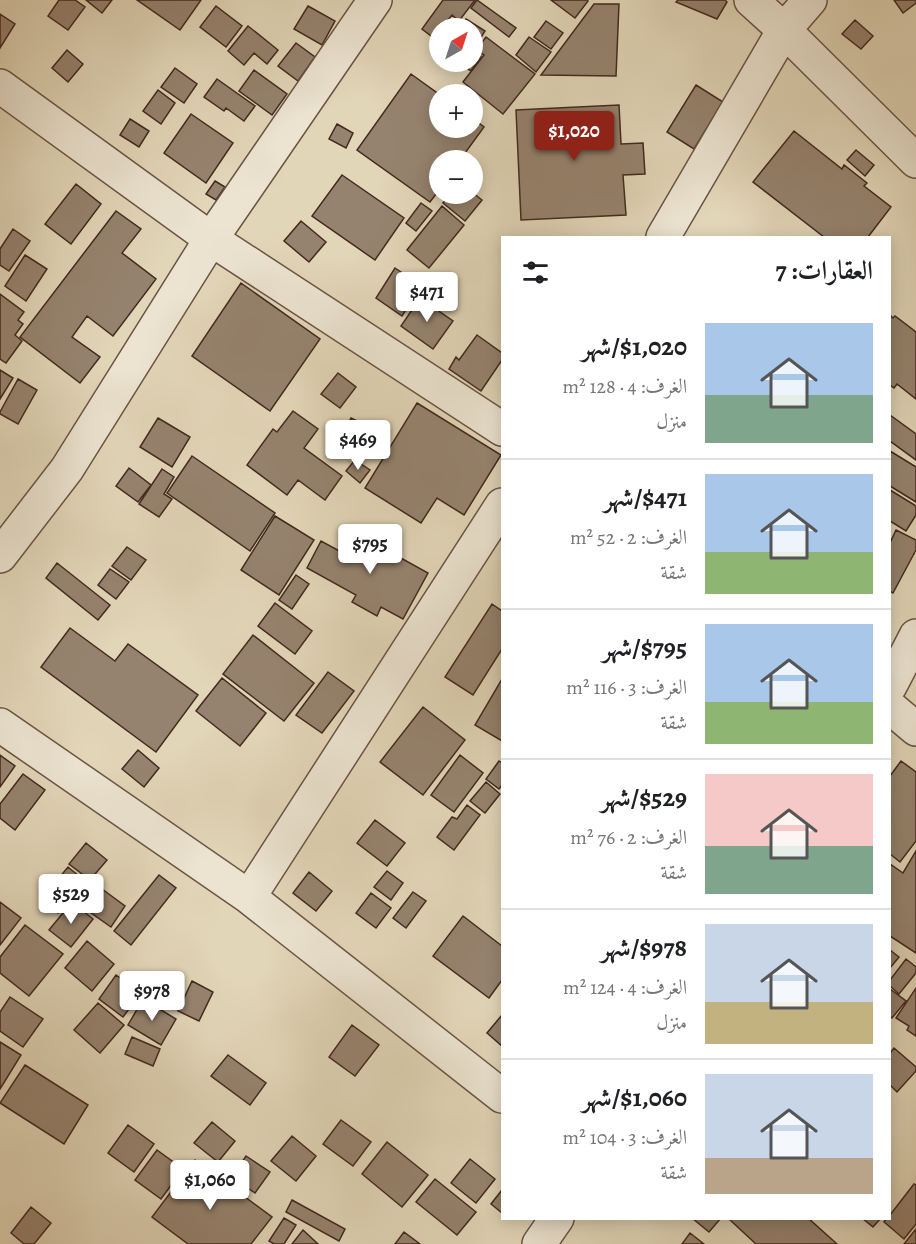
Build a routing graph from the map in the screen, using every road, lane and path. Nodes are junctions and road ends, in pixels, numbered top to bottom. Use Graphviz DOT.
graph roads {
  1 [pos="375,0"];
  2 [pos="751,0"];
  3 [pos="810,0"];
  4 [pos="783,30"];
  5 [pos="0,86"];
  6 [pos="916,161"];
  7 [pos="664,236"];
  8 [pos="211,239"];
  9 [pos="501,428"];
  10 [pos="501,507"];
  11 [pos="0,556"];
  12 [pos="916,636"];
  13 [pos="891,684"];
  14 [pos="891,708"];
  15 [pos="0,725"];
  16 [pos="916,729"];
  17 [pos="249,897"];
  18 [pos="501,1095"];
  1 -- 8 [label="street"];
  2 -- 4 [label="street"];
  3 -- 4 [label="street"];
  4 -- 6 [label="street"];
  4 -- 7 [label="street"];
  5 -- 8 [label="street"];
  8 -- 9 [label="street"];
  8 -- 11 [label="street"];
  10 -- 17 [label="street"];
  12 -- 13 [label="street"];
  14 -- 16 [label="street"];
  15 -- 17 [label="street"];
  17 -- 18 [label="street"];
}
